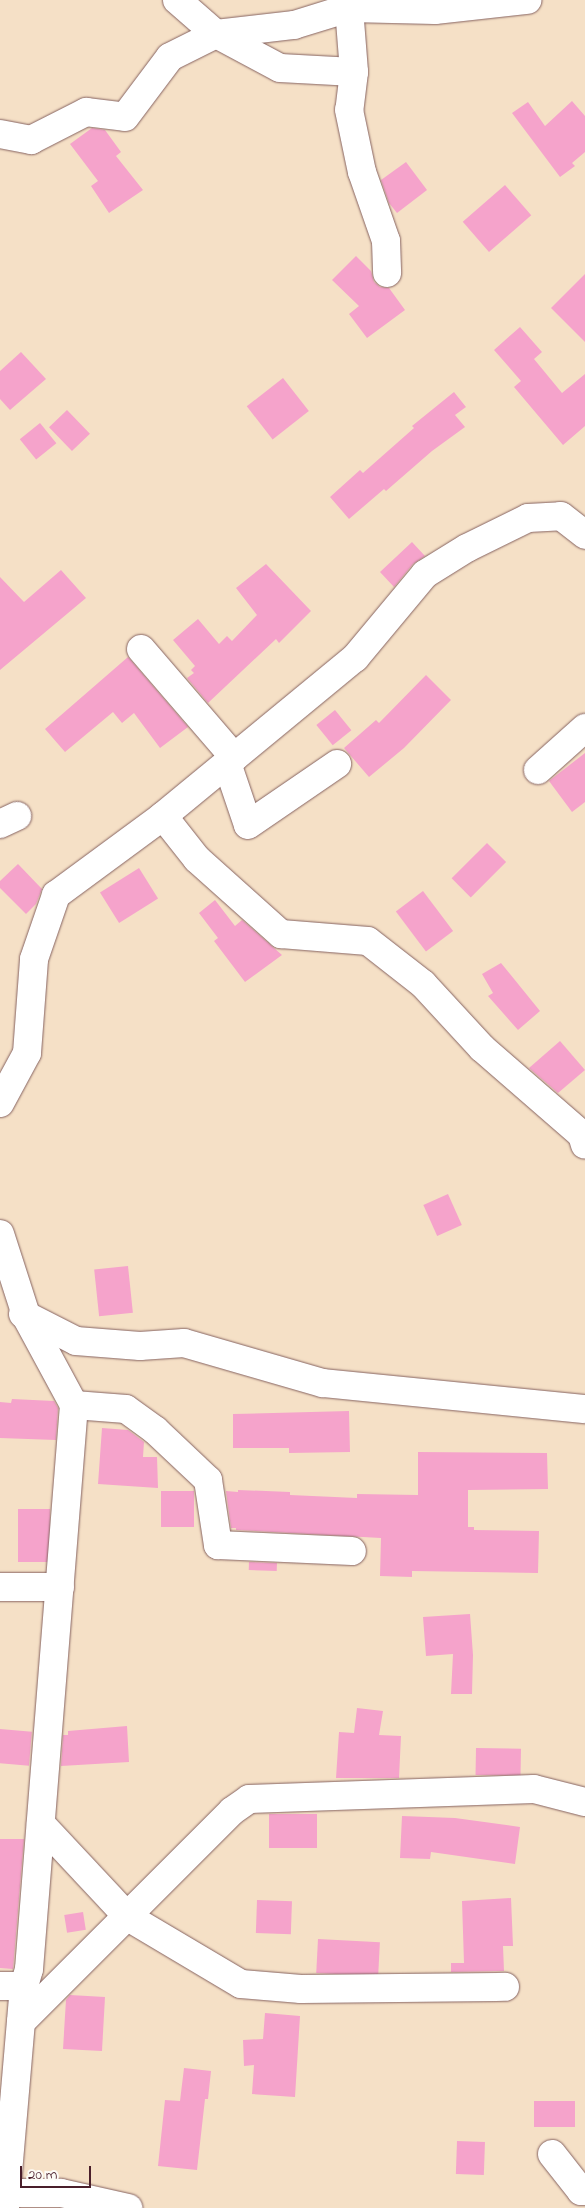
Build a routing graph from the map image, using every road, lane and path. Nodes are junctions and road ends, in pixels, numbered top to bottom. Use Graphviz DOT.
graph roads {
  1 [pos="177,0"];
  2 [pos="527,0"];
  3 [pos="349,8"];
  4 [pos="216,34"];
  5 [pos="354,72"];
  6 [pos="0,134"];
  7 [pos="387,273"];
  8 [pos="585,535"];
  9 [pos="141,650"];
  10 [pos="585,728"];
  11 [pos="230,760"];
  12 [pos="337,764"];
  13 [pos="538,770"];
  14 [pos="163,816"];
  15 [pos="0,1103"];
  16 [pos="585,1145"];
  17 [pos="0,1234"];
  18 [pos="0,1294"];
  19 [pos="27,1318"];
  20 [pos="74,1405"];
  21 [pos="585,1409"];
  22 [pos="352,1551"];
  23 [pos="60,1586"];
  24 [pos="0,1587"];
  25 [pos="585,1802"];
  26 [pos="40,1824"];
  27 [pos="128,1917"];
  28 [pos="12,1986"];
  29 [pos="505,1987"];
  30 [pos="21,2022"];
  31 [pos="552,2154"];
  32 [pos="585,2190"];
  33 [pos="3,2198"];
  34 [pos="128,2208"];
  1 -- 4 [label="street"];
  2 -- 3 [label="street"];
  3 -- 4 [label="street"];
  3 -- 5 [label="street"];
  4 -- 5 [label="street"];
  4 -- 6 [label="street"];
  5 -- 7 [label="street"];
  8 -- 11 [label="street"];
  9 -- 11 [label="street"];
  10 -- 13 [label="street"];
  11 -- 12 [label="street"];
  11 -- 14 [label="street"];
  14 -- 15 [label="street"];
  14 -- 16 [label="street"];
  17 -- 19 [label="street"];
  18 -- 19 [label="street"];
  19 -- 20 [label="street"];
  19 -- 21 [label="street"];
  20 -- 22 [label="street"];
  20 -- 23 [label="street"];
  23 -- 24 [label="street"];
  23 -- 26 [label="street"];
  25 -- 27 [label="street"];
  26 -- 27 [label="street"];
  26 -- 28 [label="street"];
  27 -- 29 [label="street"];
  27 -- 30 [label="street"];
  28 -- 30 [label="street"];
  30 -- 33 [label="street"];
  31 -- 32 [label="street"];
  33 -- 34 [label="street"];
}
